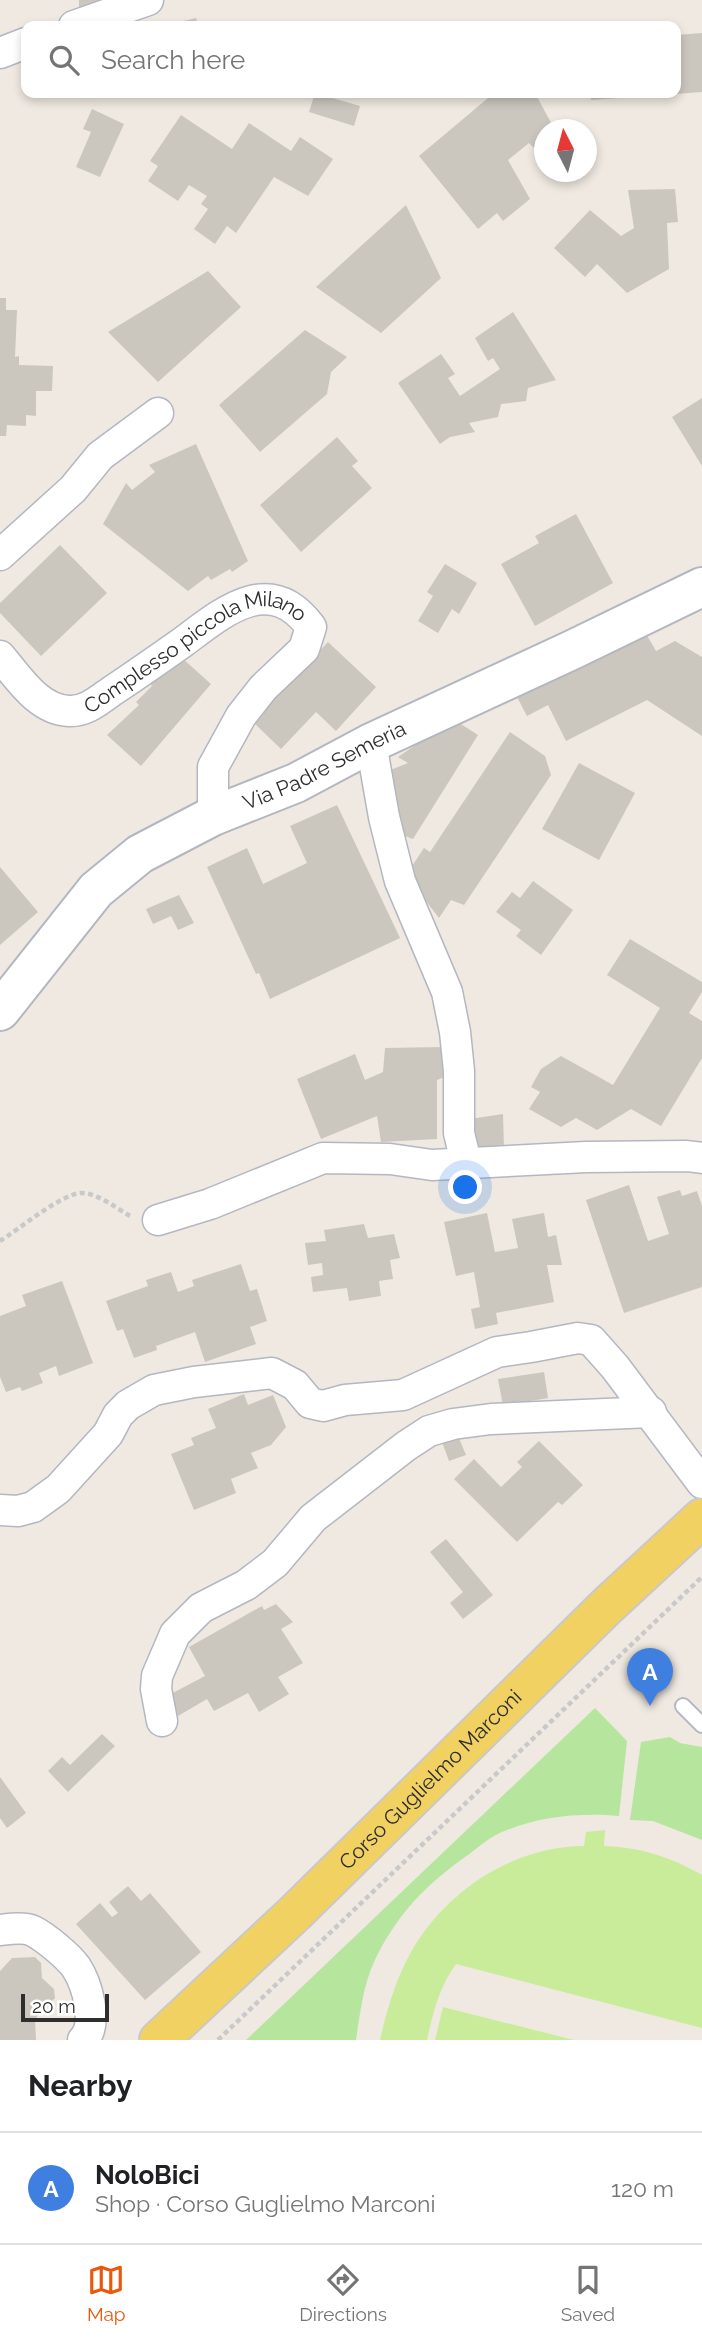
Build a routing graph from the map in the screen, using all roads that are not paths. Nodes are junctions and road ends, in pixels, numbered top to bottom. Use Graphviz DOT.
graph roads {
  1 [pos="148,0"];
  2 [pos="88,21"];
  3 [pos="21,46"];
  4 [pos="0,53"];
  5 [pos="158,413"];
  6 [pos="0,555"];
  7 [pos="702,587"];
  8 [pos="0,656"];
  9 [pos="371,743"];
  10 [pos="213,816"];
  11 [pos="0,1011"];
  12 [pos="702,1158"];
  13 [pos="466,1162"];
  14 [pos="158,1220"];
  15 [pos="651,1412"];
  16 [pos="702,1483"];
  17 [pos="0,1510"];
  18 [pos="702,1518"];
  19 [pos="683,1706"];
  20 [pos="162,1721"];
  21 [pos="702,1725"];
  22 [pos="0,1930"];
  23 [pos="83,2040"];
  24 [pos="159,2040"];
  1 -- 2 [label="street"];
  3 -- 4 [label="street"];
  5 -- 6 [label="street"];
  7 -- 9 [label="main road, Via Padre Semeria"];
  8 -- 10 [label="street, Complesso piccola Milano"];
  9 -- 10 [label="main road, Via Padre Semeria"];
  9 -- 13 [label="street"];
  10 -- 11 [label="main road, Via Padre Semeria"];
  12 -- 13 [label="street"];
  13 -- 14 [label="street"];
  15 -- 16 [label="street"];
  15 -- 17 [label="street"];
  15 -- 20 [label="street"];
  18 -- 24 [label="main road, Corso Guglielmo Marconi"];
  19 -- 21 [label="lane"];
  22 -- 23 [label="street"];
}
